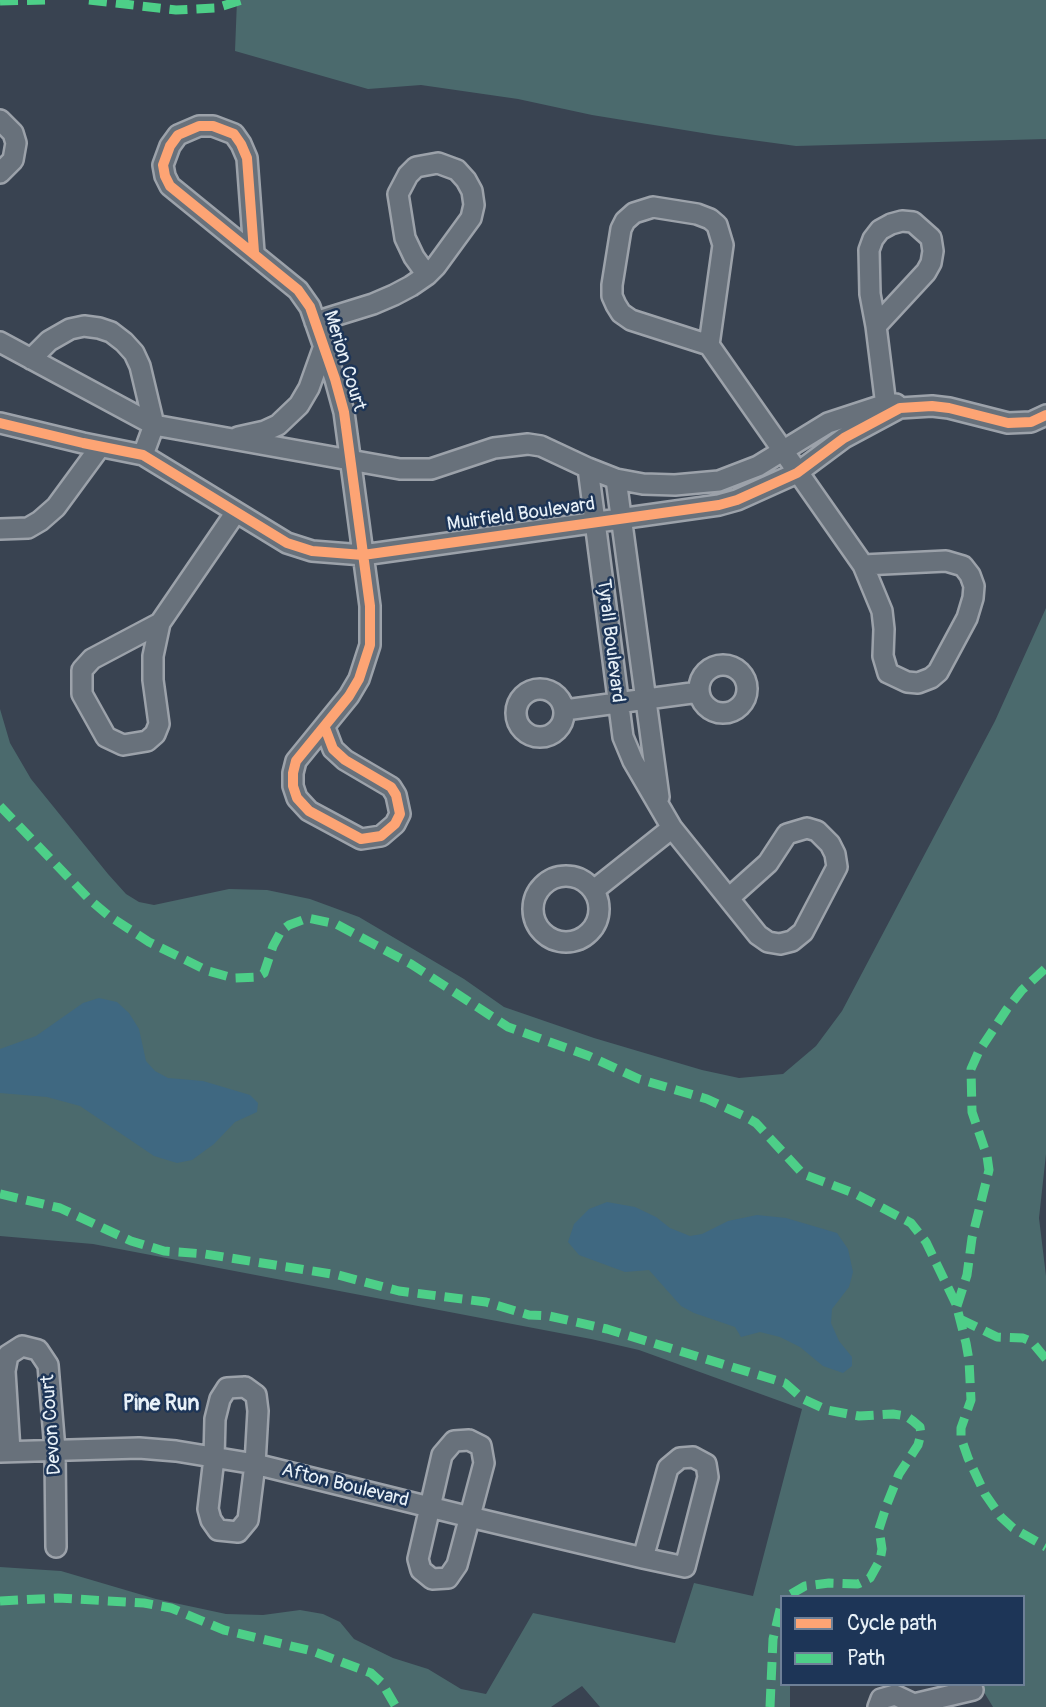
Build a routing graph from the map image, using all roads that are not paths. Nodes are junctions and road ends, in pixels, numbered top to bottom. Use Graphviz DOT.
graph roads {
  1 [pos="0,120"];
  2 [pos="0,173"];
  3 [pos="254,252"];
  4 [pos="427,275"];
  5 [pos="315,322"];
  6 [pos="876,326"];
  7 [pos="0,342"];
  8 [pos="324,345"];
  9 [pos="709,345"];
  10 [pos="31,359"];
  11 [pos="887,409"];
  12 [pos="1046,415"];
  13 [pos="0,423"];
  14 [pos="154,425"];
  15 [pos="227,440"];
  16 [pos="100,447"];
  17 [pos="783,451"];
  18 [pos="143,455"];
  19 [pos="351,461"];
  20 [pos="587,468"];
  21 [pos="797,473"];
  22 [pos="616,479"];
  23 [pos="236,512"];
  24 [pos="621,519"];
  25 [pos="595,521"];
  26 [pos="0,529"];
  27 [pos="363,555"];
  28 [pos="863,565"];
  29 [pos="160,623"];
  30 [pos="699,692"];
  31 [pos="631,700"];
  32 [pos="565,710"];
  33 [pos="325,728"];
  34 [pos="661,805"];
  35 [pos="672,828"];
  36 [pos="594,890"];
  37 [pos="729,898"];
  38 [pos="55,1450"];
  39 [pos="5,1451"];
  40 [pos="214,1458"];
  41 [pos="256,1464"];
  42 [pos="430,1508"];
  43 [pos="470,1517"];
  44 [pos="57,1547"];
  45 [pos="643,1558"];
  46 [pos="973,1690"];
  47 [pos="914,1705"];
  48 [pos="878,1707"];
  1 -- 2 [label="street"];
  3 -- 3 [label="street, Merion Court"];
  3 -- 5 [label="street, Merion Court"];
  4 -- 4 [label="street"];
  4 -- 5 [label="street"];
  5 -- 8 [label="street, Merion Court"];
  6 -- 6 [label="street"];
  6 -- 11 [label="street"];
  7 -- 10 [label="street, Muirfield Boulevard"];
  8 -- 15 [label="street"];
  8 -- 19 [label="street, Merion Court"];
  9 -- 9 [label="street"];
  9 -- 17 [label="street"];
  10 -- 14 [label="street, Muirfield Boulevard"];
  10 -- 14 [label="street"];
  11 -- 12 [label="street, Muirfield Boulevard"];
  11 -- 17 [label="street, Muirfield Boulevard"];
  11 -- 21 [label="street, Muirfield Boulevard"];
  13 -- 16 [label="street, Muirfield Boulevard"];
  14 -- 15 [label="street, Muirfield Boulevard"];
  14 -- 18 [label="street"];
  15 -- 19 [label="street, Muirfield Boulevard"];
  16 -- 18 [label="street, Muirfield Boulevard"];
  16 -- 26 [label="street"];
  17 -- 21 [label="street"];
  17 -- 22 [label="street, Muirfield Boulevard"];
  18 -- 23 [label="street, Muirfield Boulevard"];
  19 -- 20 [label="street, Muirfield Boulevard"];
  19 -- 27 [label="street, Merion Court"];
  20 -- 22 [label="street, Muirfield Boulevard"];
  20 -- 25 [label="street, Tyrall Boulevard"];
  21 -- 24 [label="street, Muirfield Boulevard"];
  21 -- 28 [label="street"];
  22 -- 24 [label="street, Tyrall Boulevard"];
  23 -- 27 [label="street, Muirfield Boulevard"];
  23 -- 29 [label="street"];
  24 -- 25 [label="street, Muirfield Boulevard"];
  24 -- 31 [label="street, Tyrall Boulevard"];
  25 -- 27 [label="street, Muirfield Boulevard"];
  25 -- 31 [label="street, Tyrall Boulevard"];
  27 -- 33 [label="street, Merion Court"];
  28 -- 28 [label="street"];
  29 -- 29 [label="street"];
  30 -- 31 [label="street"];
  31 -- 32 [label="street"];
  31 -- 34 [label="street, Tyrall Boulevard"];
  31 -- 34 [label="street, Tyrall Boulevard"];
  33 -- 33 [label="street, Merion Court"];
  34 -- 35 [label="street, Tyrall Boulevard"];
  35 -- 36 [label="street"];
  35 -- 37 [label="street, Tyrall Boulevard"];
  37 -- 37 [label="street, Tyrall Boulevard"];
  38 -- 39 [label="street, Afton Boulevard"];
  38 -- 39 [label="street, Devon Court"];
  38 -- 40 [label="street, Afton Boulevard"];
  38 -- 44 [label="street, Devon Court"];
  40 -- 41 [label="street, Afton Boulevard"];
  40 -- 41 [label="street"];
  40 -- 41 [label="street"];
  41 -- 42 [label="street, Afton Boulevard"];
  42 -- 43 [label="street, Afton Boulevard"];
  42 -- 43 [label="street"];
  42 -- 43 [label="street"];
  43 -- 45 [label="street, Afton Boulevard"];
  45 -- 45 [label="street, Afton Boulevard"];
  46 -- 47 [label="street"];
  47 -- 48 [label="street"];
}
